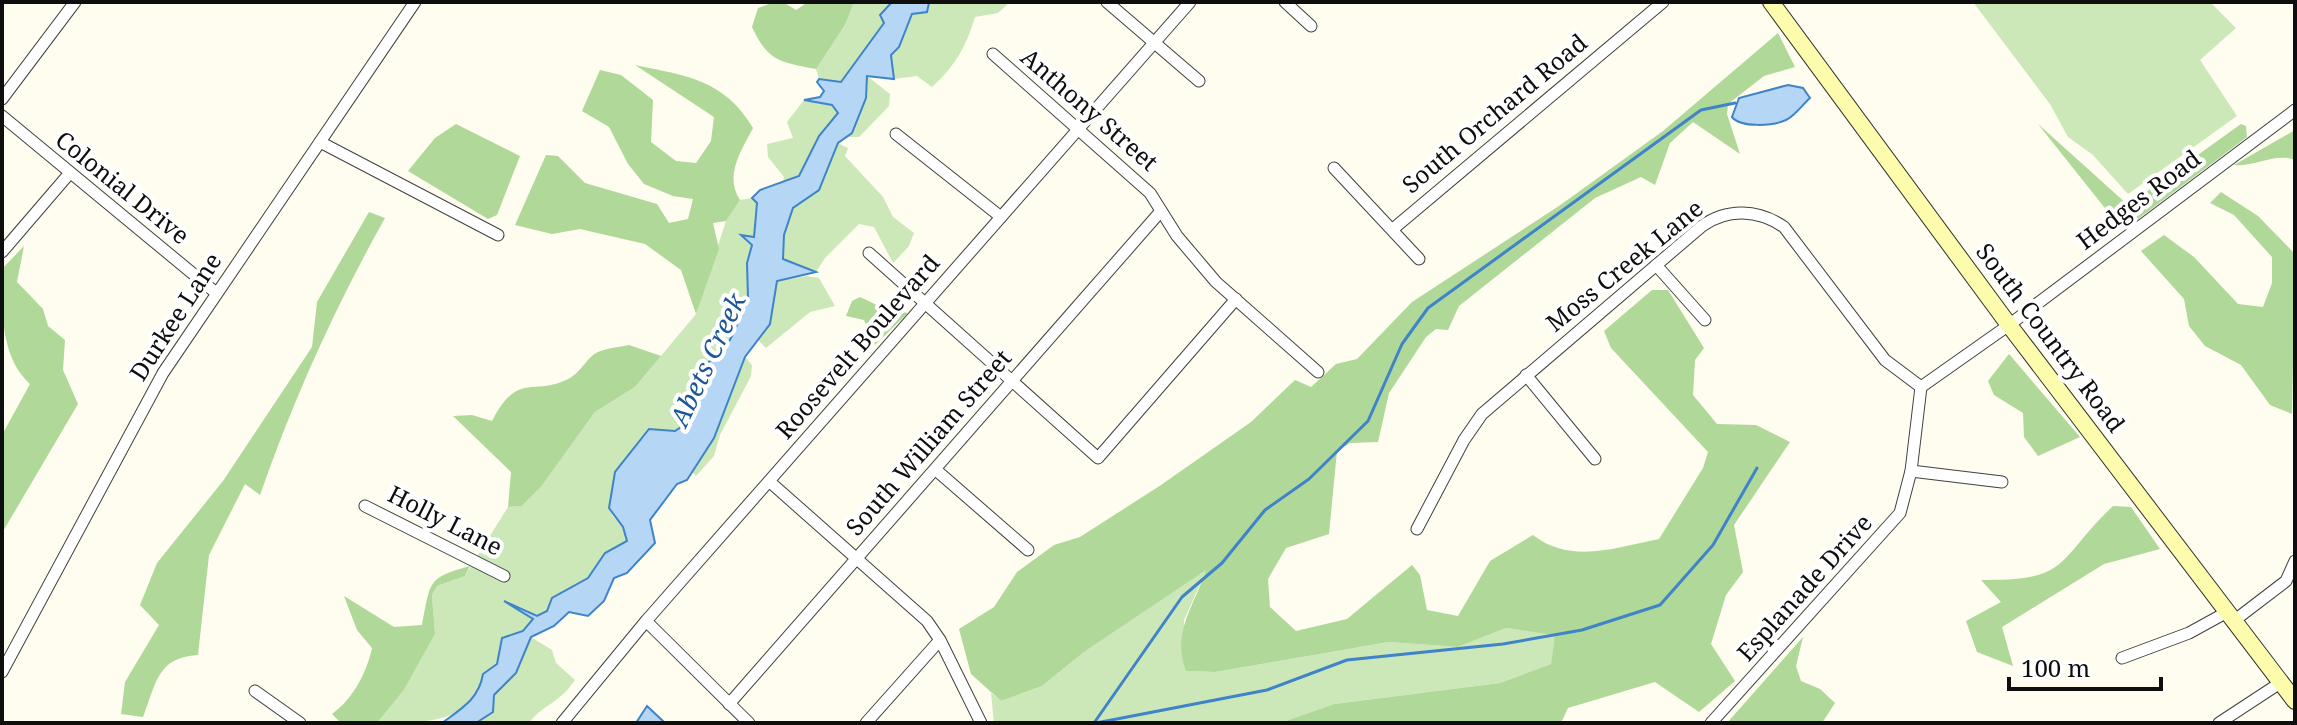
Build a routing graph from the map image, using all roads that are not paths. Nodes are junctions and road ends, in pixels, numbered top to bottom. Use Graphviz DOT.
graph roads {
  1 [pos="75,2"];
  2 [pos="415,2"];
  3 [pos="1107,2"];
  4 [pos="1190,2"];
  5 [pos="1285,2"];
  6 [pos="1663,2"];
  7 [pos="1771,2"];
  8 [pos="1311,26"];
  9 [pos="1154,43"];
  10 [pos="993,54"];
  11 [pos="1199,81"];
  12 [pos="2,99"];
  13 [pos="2295,110"];
  14 [pos="2,116"];
  15 [pos="1077,129"];
  16 [pos="896,134"];
  17 [pos="320,142"];
  18 [pos="1334,168"];
  19 [pos="69,174"];
  20 [pos="1161,211"];
  21 [pos="1001,217"];
  22 [pos="1393,229"];
  23 [pos="498,235"];
  24 [pos="2,252"];
  25 [pos="869,253"];
  26 [pos="1419,259"];
  27 [pos="1656,265"];
  28 [pos="215,292"];
  29 [pos="1236,299"];
  30 [pos="925,303"];
  31 [pos="1705,320"];
  32 [pos="2009,325"];
  33 [pos="1318,372"];
  34 [pos="1526,375"];
  35 [pos="1011,382"];
  36 [pos="1921,387"];
  37 [pos="1595,459"];
  38 [pos="936,470"];
  39 [pos="1911,471"];
  40 [pos="770,482"];
  41 [pos="2002,482"];
  42 [pos="365,506"];
  43 [pos="1417,529"];
  44 [pos="1028,550"];
  45 [pos="857,559"];
  46 [pos="2295,561"];
  47 [pos="504,576"];
  48 [pos="2232,616"];
  49 [pos="646,621"];
  50 [pos="940,640"];
  51 [pos="2122,658"];
  52 [pos="2,672"];
  53 [pos="2280,683"];
  54 [pos="255,691"];
  55 [pos="2295,701"];
  56 [pos="729,704"];
  57 [pos="300,723"];
  58 [pos="562,723"];
  59 [pos="749,723"];
  60 [pos="866,723"];
  61 [pos="981,723"];
  62 [pos="1711,723"];
  63 [pos="2219,723"];
  1 -- 12 [label="street"];
  2 -- 17 [label="street, Durkee Lane"];
  3 -- 9 [label="street"];
  4 -- 9 [label="street, Roosevelt Boulevard"];
  5 -- 8 [label="street"];
  6 -- 22 [label="street, South Orchard Road"];
  7 -- 32 [label="main road, South Country Road"];
  9 -- 11 [label="street"];
  9 -- 15 [label="street, Roosevelt Boulevard"];
  10 -- 15 [label="street, Anthony Street"];
  13 -- 32 [label="street, Hedges Road"];
  14 -- 19 [label="street, Colonial Drive"];
  15 -- 20 [label="street, Anthony Street"];
  15 -- 21 [label="street, Roosevelt Boulevard"];
  16 -- 21 [label="street"];
  17 -- 23 [label="street"];
  17 -- 28 [label="street, Durkee Lane"];
  18 -- 22 [label="street"];
  19 -- 24 [label="street"];
  19 -- 28 [label="street, Colonial Drive"];
  20 -- 29 [label="street, Anthony Street"];
  20 -- 35 [label="street, South William Street"];
  21 -- 30 [label="street, Roosevelt Boulevard"];
  22 -- 26 [label="street"];
  25 -- 30 [label="street"];
  27 -- 31 [label="street"];
  27 -- 34 [label="street, Moss Creek Lane"];
  27 -- 36 [label="street, Moss Creek Lane"];
  28 -- 52 [label="street, Durkee Lane"];
  29 -- 33 [label="street, Anthony Street"];
  29 -- 35 [label="street"];
  30 -- 35 [label="street"];
  30 -- 40 [label="street, Roosevelt Boulevard"];
  32 -- 36 [label="street"];
  32 -- 48 [label="main road, South Country Road"];
  34 -- 37 [label="street"];
  34 -- 43 [label="street, Moss Creek Lane"];
  35 -- 38 [label="street, South William Street"];
  36 -- 39 [label="street, Esplanade Drive"];
  38 -- 44 [label="street"];
  38 -- 45 [label="street, South William Street"];
  39 -- 41 [label="street"];
  39 -- 62 [label="street, Esplanade Drive"];
  40 -- 45 [label="street"];
  40 -- 49 [label="street, Roosevelt Boulevard"];
  42 -- 47 [label="street, Holly Lane"];
  45 -- 50 [label="street"];
  45 -- 56 [label="street, South William Street"];
  46 -- 48 [label="street"];
  48 -- 51 [label="street"];
  48 -- 53 [label="main road, South Country Road"];
  49 -- 56 [label="street"];
  49 -- 58 [label="street, Roosevelt Boulevard"];
  50 -- 60 [label="street"];
  50 -- 61 [label="street"];
  53 -- 55 [label="main road, South Country Road"];
  53 -- 63 [label="street"];
  54 -- 57 [label="street"];
  56 -- 59 [label="street"];
}
